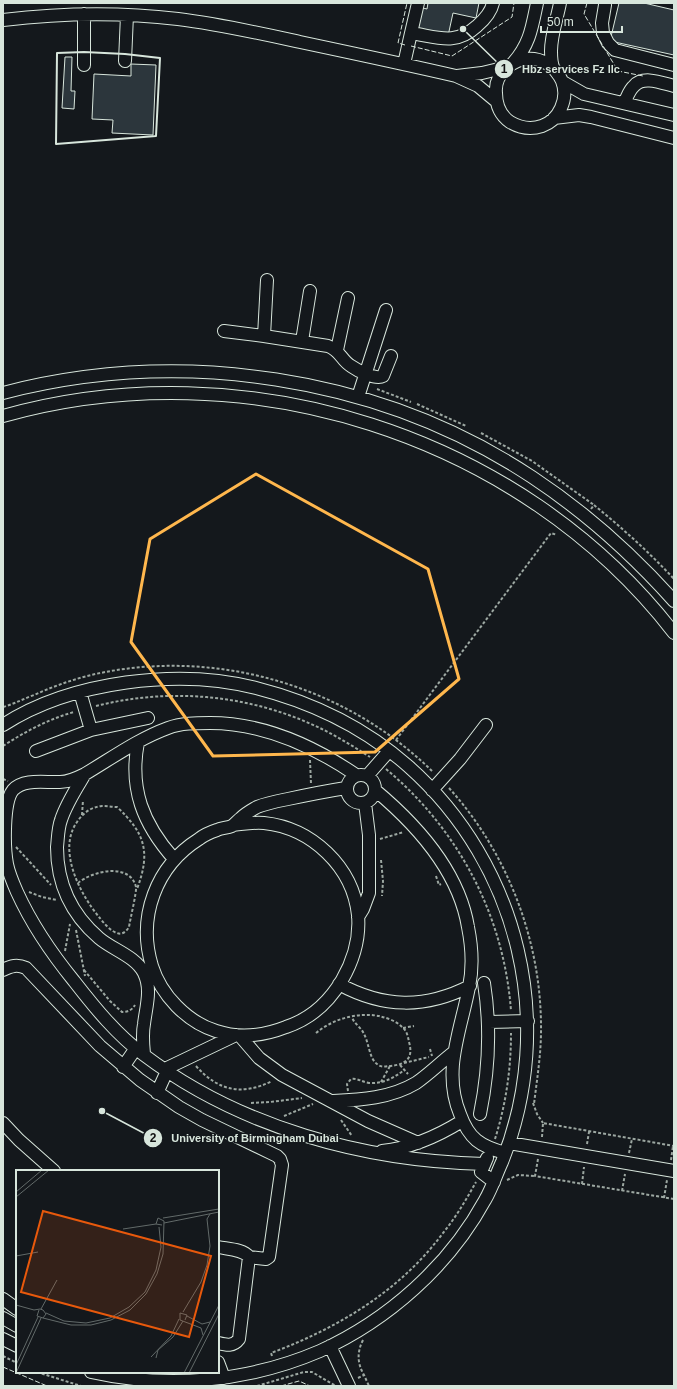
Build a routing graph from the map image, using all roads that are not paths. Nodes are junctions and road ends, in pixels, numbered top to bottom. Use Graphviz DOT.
graph roads {
  1 [pos="418,3"];
  2 [pos="493,3"];
  3 [pos="537,3"];
  4 [pos="560,3"];
  5 [pos="605,5"];
  6 [pos="84,14"];
  7 [pos="127,15"];
  8 [pos="3,20"];
  9 [pos="411,33"];
  10 [pos="125,61"];
  11 [pos="404,64"];
  12 [pos="84,65"];
  13 [pos="510,65"];
  14 [pos="674,65"];
  15 [pos="553,67"];
  16 [pos="456,76"];
  17 [pos="563,82"];
  18 [pos="674,86"];
  19 [pos="496,101"];
  20 [pos="624,103"];
  21 [pos="674,116"];
  22 [pos="554,118"];
  23 [pos="674,138"];
  24 [pos="267,280"];
  25 [pos="310,291"];
  26 [pos="348,298"];
  27 [pos="389,311"];
  28 [pos="224,331"];
  29 [pos="264,336"];
  30 [pos="302,341"];
  31 [pos="337,350"];
  32 [pos="391,356"];
  33 [pos="369,374"];
  34 [pos="3,393"];
  35 [pos="358,397"];
  36 [pos="3,416"];
  37 [pos="674,601"];
  38 [pos="674,633"];
  39 [pos="80,692"];
  40 [pos="148,718"];
  41 [pos="3,725"];
  42 [pos="486,725"];
  43 [pos="91,730"];
  44 [pos="138,742"];
  45 [pos="36,751"];
  46 [pos="389,751"];
  47 [pos="86,774"];
  48 [pos="362,776"];
  49 [pos="346,788"];
  50 [pos="375,790"];
  51 [pos="432,790"];
  52 [pos="365,803"];
  53 [pos="232,825"];
  54 [pos="174,859"];
  55 [pos="358,916"];
  56 [pos="3,970"];
  57 [pos="484,983"];
  58 [pos="339,984"];
  59 [pos="470,986"];
  60 [pos="528,1021"];
  61 [pos="489,1022"];
  62 [pos="238,1035"];
  63 [pos="140,1051"];
  64 [pos="454,1052"];
  65 [pos="123,1067"];
  66 [pos="166,1070"];
  67 [pos="157,1093"];
  68 [pos="325,1098"];
  69 [pos="480,1114"];
  70 [pos="462,1121"];
  71 [pos="3,1123"];
  72 [pos="418,1143"];
  73 [pos="507,1148"];
  74 [pos="492,1149"];
  75 [pos="369,1152"];
  76 [pos="483,1168"];
  77 [pos="53,1170"];
  78 [pos="674,1171"];
  79 [pos="494,1182"];
  80 [pos="219,1247"];
  81 [pos="249,1257"];
  82 [pos="3,1300"];
  83 [pos="16,1308"];
  84 [pos="3,1318"];
  85 [pos="16,1325"];
  86 [pos="3,1339"];
  87 [pos="219,1343"];
  88 [pos="16,1346"];
  89 [pos="330,1346"];
  90 [pos="219,1365"];
  91 [pos="95,1373"];
  92 [pos="224,1378"];
  93 [pos="187,1384"];
  94 [pos="349,1386"];
  1 -- 9 [label="street"];
  2 -- 9 [label="street"];
  3 -- 13 [label="street"];
  4 -- 15 [label="street"];
  5 -- 14 [label="street"];
  6 -- 7 [label="street"];
  6 -- 8 [label="street"];
  6 -- 12 [label="street"];
  7 -- 10 [label="street"];
  7 -- 11 [label="street"];
  9 -- 11 [label="street"];
  11 -- 16 [label="street"];
  13 -- 15 [label="street"];
  13 -- 16 [label="street"];
  13 -- 19 [label="street"];
  15 -- 17 [label="street"];
  16 -- 19 [label="street"];
  17 -- 20 [label="street"];
  17 -- 22 [label="street"];
  18 -- 20 [label="street"];
  19 -- 22 [label="street"];
  20 -- 21 [label="street"];
  22 -- 23 [label="street"];
  24 -- 29 [label="street"];
  25 -- 30 [label="street"];
  26 -- 31 [label="street"];
  27 -- 33 [label="street"];
  28 -- 29 [label="street"];
  29 -- 30 [label="street"];
  30 -- 31 [label="street"];
  31 -- 33 [label="street"];
  32 -- 33 [label="street"];
  33 -- 35 [label="street"];
  34 -- 35 [label="street"];
  35 -- 37 [label="street"];
  36 -- 38 [label="street"];
  39 -- 41 [label="street"];
  39 -- 43 [label="street"];
  39 -- 46 [label="street"];
  40 -- 43 [label="street"];
  42 -- 51 [label="street"];
  43 -- 45 [label="street"];
  44 -- 47 [label="street"];
  44 -- 48 [label="street"];
  44 -- 54 [label="street"];
  46 -- 48 [label="street"];
  46 -- 51 [label="street"];
  47 -- 63 [label="street"];
  47 -- 63 [label="street"];
  48 -- 49 [label="street"];
  48 -- 50 [label="street"];
  49 -- 52 [label="street"];
  49 -- 53 [label="street"];
  50 -- 52 [label="street"];
  50 -- 59 [label="street"];
  51 -- 60 [label="street"];
  52 -- 55 [label="street"];
  53 -- 54 [label="street"];
  53 -- 55 [label="street"];
  54 -- 62 [label="street"];
  55 -- 58 [label="street"];
  56 -- 65 [label="street"];
  57 -- 61 [label="street"];
  58 -- 59 [label="street"];
  58 -- 62 [label="street"];
  59 -- 64 [label="street"];
  60 -- 61 [label="street"];
  60 -- 73 [label="street"];
  61 -- 69 [label="street"];
  62 -- 66 [label="street"];
  62 -- 68 [label="street"];
  63 -- 65 [label="street"];
  63 -- 66 [label="street"];
  64 -- 68 [label="street"];
  64 -- 70 [label="street"];
  65 -- 67 [label="street"];
  66 -- 67 [label="street"];
  66 -- 75 [label="street"];
  67 -- 81 [label="street"];
  68 -- 72 [label="street"];
  70 -- 72 [label="street"];
  70 -- 74 [label="street"];
  71 -- 77 [label="street"];
  72 -- 75 [label="street"];
  73 -- 74 [label="street"];
  73 -- 78 [label="street"];
  73 -- 79 [label="street"];
  74 -- 76 [label="street"];
  75 -- 76 [label="street"];
  76 -- 79 [label="street"];
  79 -- 89 [label="street"];
  80 -- 81 [label="street"];
  81 -- 87 [label="street"];
  82 -- 83 [label="street"];
  84 -- 85 [label="street"];
  86 -- 88 [label="street"];
  89 -- 92 [label="street"];
  89 -- 94 [label="street"];
  90 -- 92 [label="street"];
  91 -- 93 [label="street"];
  92 -- 93 [label="street"];
}
